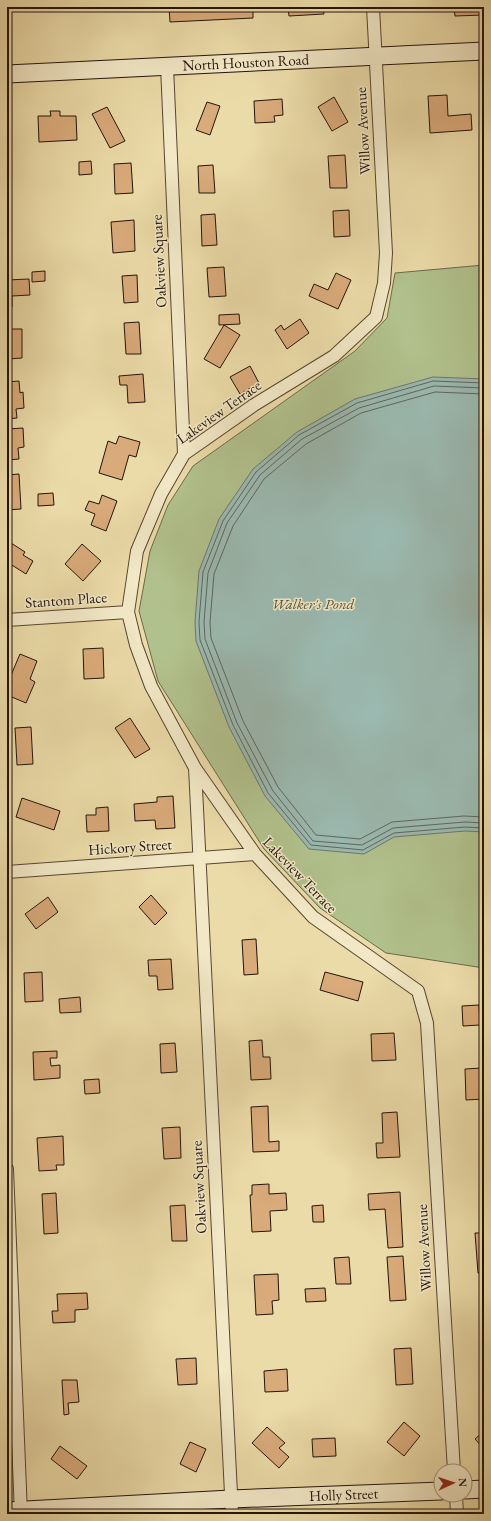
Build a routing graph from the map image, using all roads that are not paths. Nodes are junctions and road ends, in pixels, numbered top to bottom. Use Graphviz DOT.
graph roads {
  1 [pos="373,7"];
  2 [pos="484,51"];
  3 [pos="376,55"];
  4 [pos="166,66"];
  5 [pos="7,74"];
  6 [pos="386,253"];
  7 [pos="184,454"];
  8 [pos="128,612"];
  9 [pos="7,620"];
  10 [pos="195,768"];
  11 [pos="255,854"];
  12 [pos="198,859"];
  13 [pos="7,872"];
  14 [pos="427,1023"];
  15 [pos="7,1169"];
  16 [pos="454,1463"];
  17 [pos="484,1489"];
  18 [pos="473,1490"];
  19 [pos="433,1492"];
  20 [pos="456,1503"];
  21 [pos="232,1507"];
  22 [pos="16,1512"];
  23 [pos="457,1514"];
  1 -- 3 [label="street, Willow Avenue"];
  2 -- 3 [label="street, North Houston Road"];
  3 -- 4 [label="street, North Houston Road"];
  3 -- 6 [label="street, Willow Avenue"];
  4 -- 5 [label="street, North Houston Road"];
  4 -- 7 [label="street, Oakview Square"];
  6 -- 7 [label="street, Lakeview Terrace"];
  7 -- 8 [label="street, Lakeview Terrace"];
  8 -- 9 [label="street, Stantom Place"];
  8 -- 10 [label="street, Lakeview Terrace"];
  10 -- 11 [label="street, Lakeview Terrace"];
  10 -- 12 [label="street, Lakeview Terrace"];
  11 -- 12 [label="street, Hickory Street"];
  11 -- 14 [label="street, Lakeview Terrace"];
  12 -- 13 [label="street, Hickory Street"];
  12 -- 21 [label="street, Oakview Square"];
  14 -- 16 [label="street, Willow Avenue"];
  15 -- 22 [label="street"];
  17 -- 18 [label="street"];
  19 -- 21 [label="street, Holly Street"];
  20 -- 23 [label="street"];
  21 -- 22 [label="street, Holly Street"];
}
